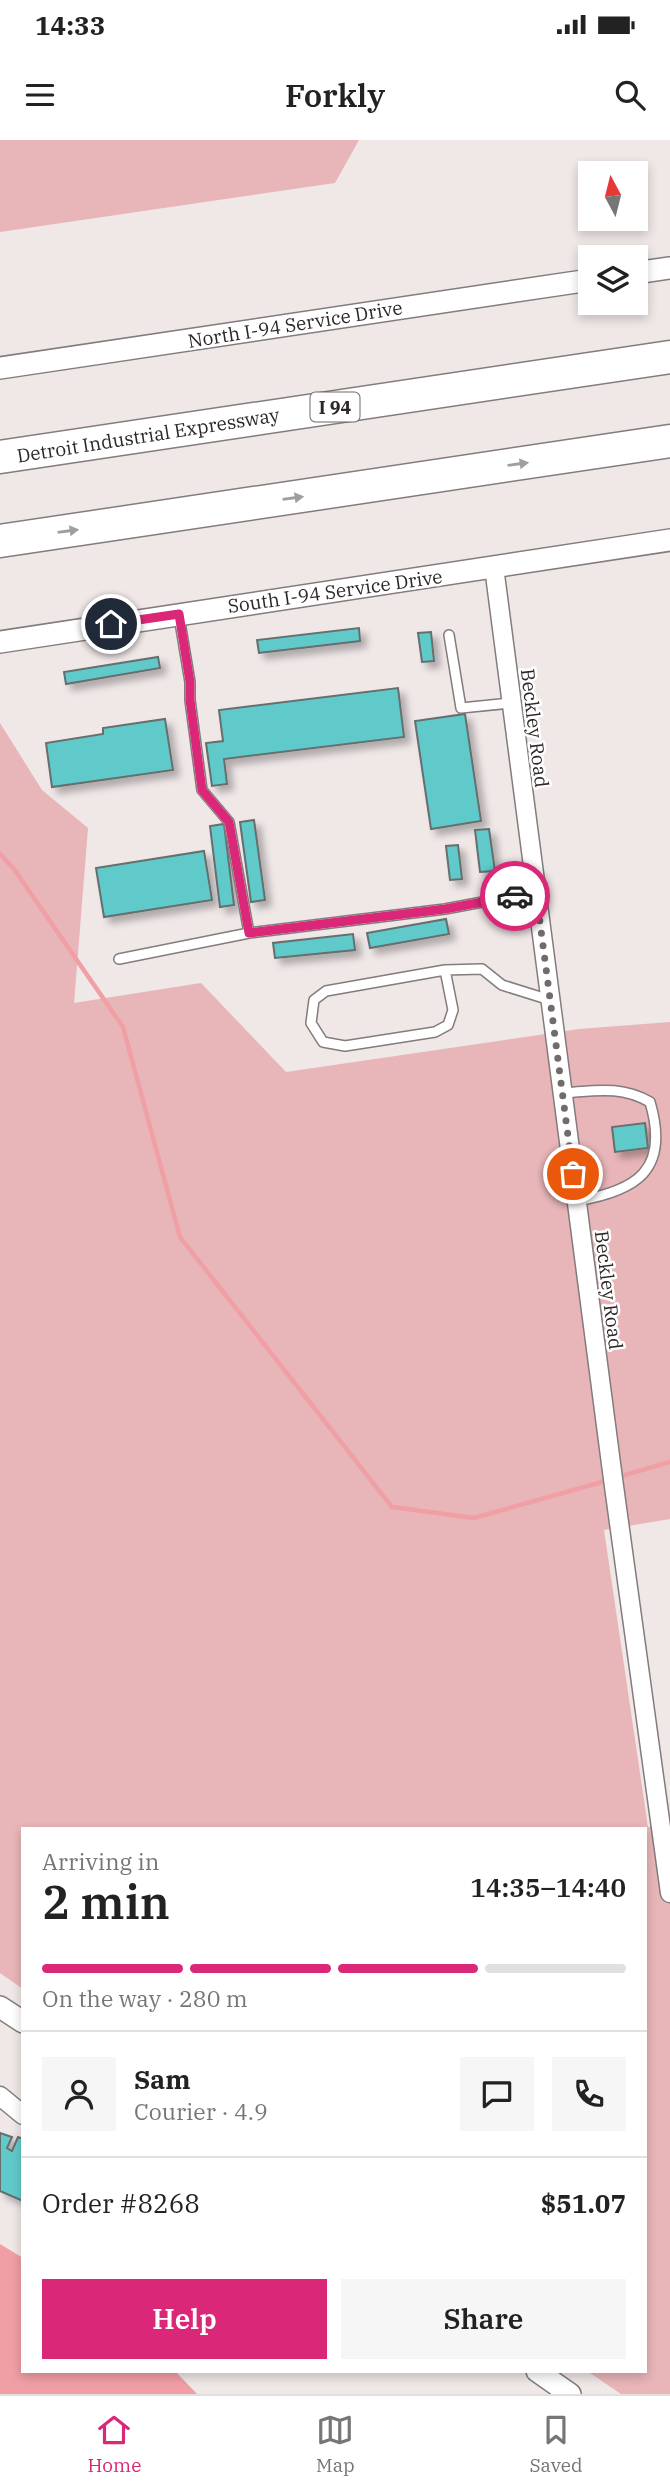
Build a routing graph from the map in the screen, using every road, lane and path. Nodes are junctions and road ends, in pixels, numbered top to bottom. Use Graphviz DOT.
graph roads {
  1 [pos="670,268"];
  2 [pos="648,271"];
  3 [pos="578,282"];
  4 [pos="670,357"];
  5 [pos="0,369"];
  6 [pos="670,376"];
  7 [pos="670,441"];
  8 [pos="0,457"];
  9 [pos="0,475"];
  10 [pos="670,540"];
  11 [pos="0,541"];
  12 [pos="494,568"];
  13 [pos="179,614"];
  14 [pos="449,635"];
  15 [pos="0,642"];
  16 [pos="511,703"];
  17 [pos="536,892"];
  18 [pos="249,933"];
  19 [pos="119,959"];
  20 [pos="445,970"];
  21 [pos="550,1000"];
  22 [pos="562,1093"];
  23 [pos="576,1200"];
  24 [pos="670,1894"];
  25 [pos="0,2007"];
  26 [pos="21,2021"];
  27 [pos="0,2096"];
  28 [pos="21,2113"];
  29 [pos="540,2373"];
  30 [pos="570,2394"];
  1 -- 2 [label="street"];
  3 -- 5 [label="street, North I-94 Service Drive"];
  4 -- 8 [label="highway, Detroit Industrial Expressway / I 94"];
  6 -- 9 [label="highway, I 94"];
  11 -- 7 [label="highway, one-way"];
  10 -- 12 [label="street, South I-94 Service Drive"];
  12 -- 13 [label="street, South I-94 Service Drive"];
  12 -- 16 [label="street, Beckley Road"];
  13 -- 15 [label="street, South I-94 Service Drive"];
  13 -- 18 [label="lane"];
  14 -- 16 [label="lane"];
  16 -- 17 [label="street, Beckley Road"];
  17 -- 18 [label="lane"];
  17 -- 21 [label="street, Beckley Road"];
  18 -- 19 [label="lane"];
  20 -- 20 [label="lane"];
  20 -- 21 [label="lane"];
  21 -- 22 [label="street, Beckley Road"];
  22 -- 23 [label="street, Beckley Road"];
  22 -- 23 [label="lane"];
  23 -- 24 [label="street, Beckley Road"];
  25 -- 26 [label="street"];
  27 -- 28 [label="street"];
  29 -- 30 [label="street"];
}
